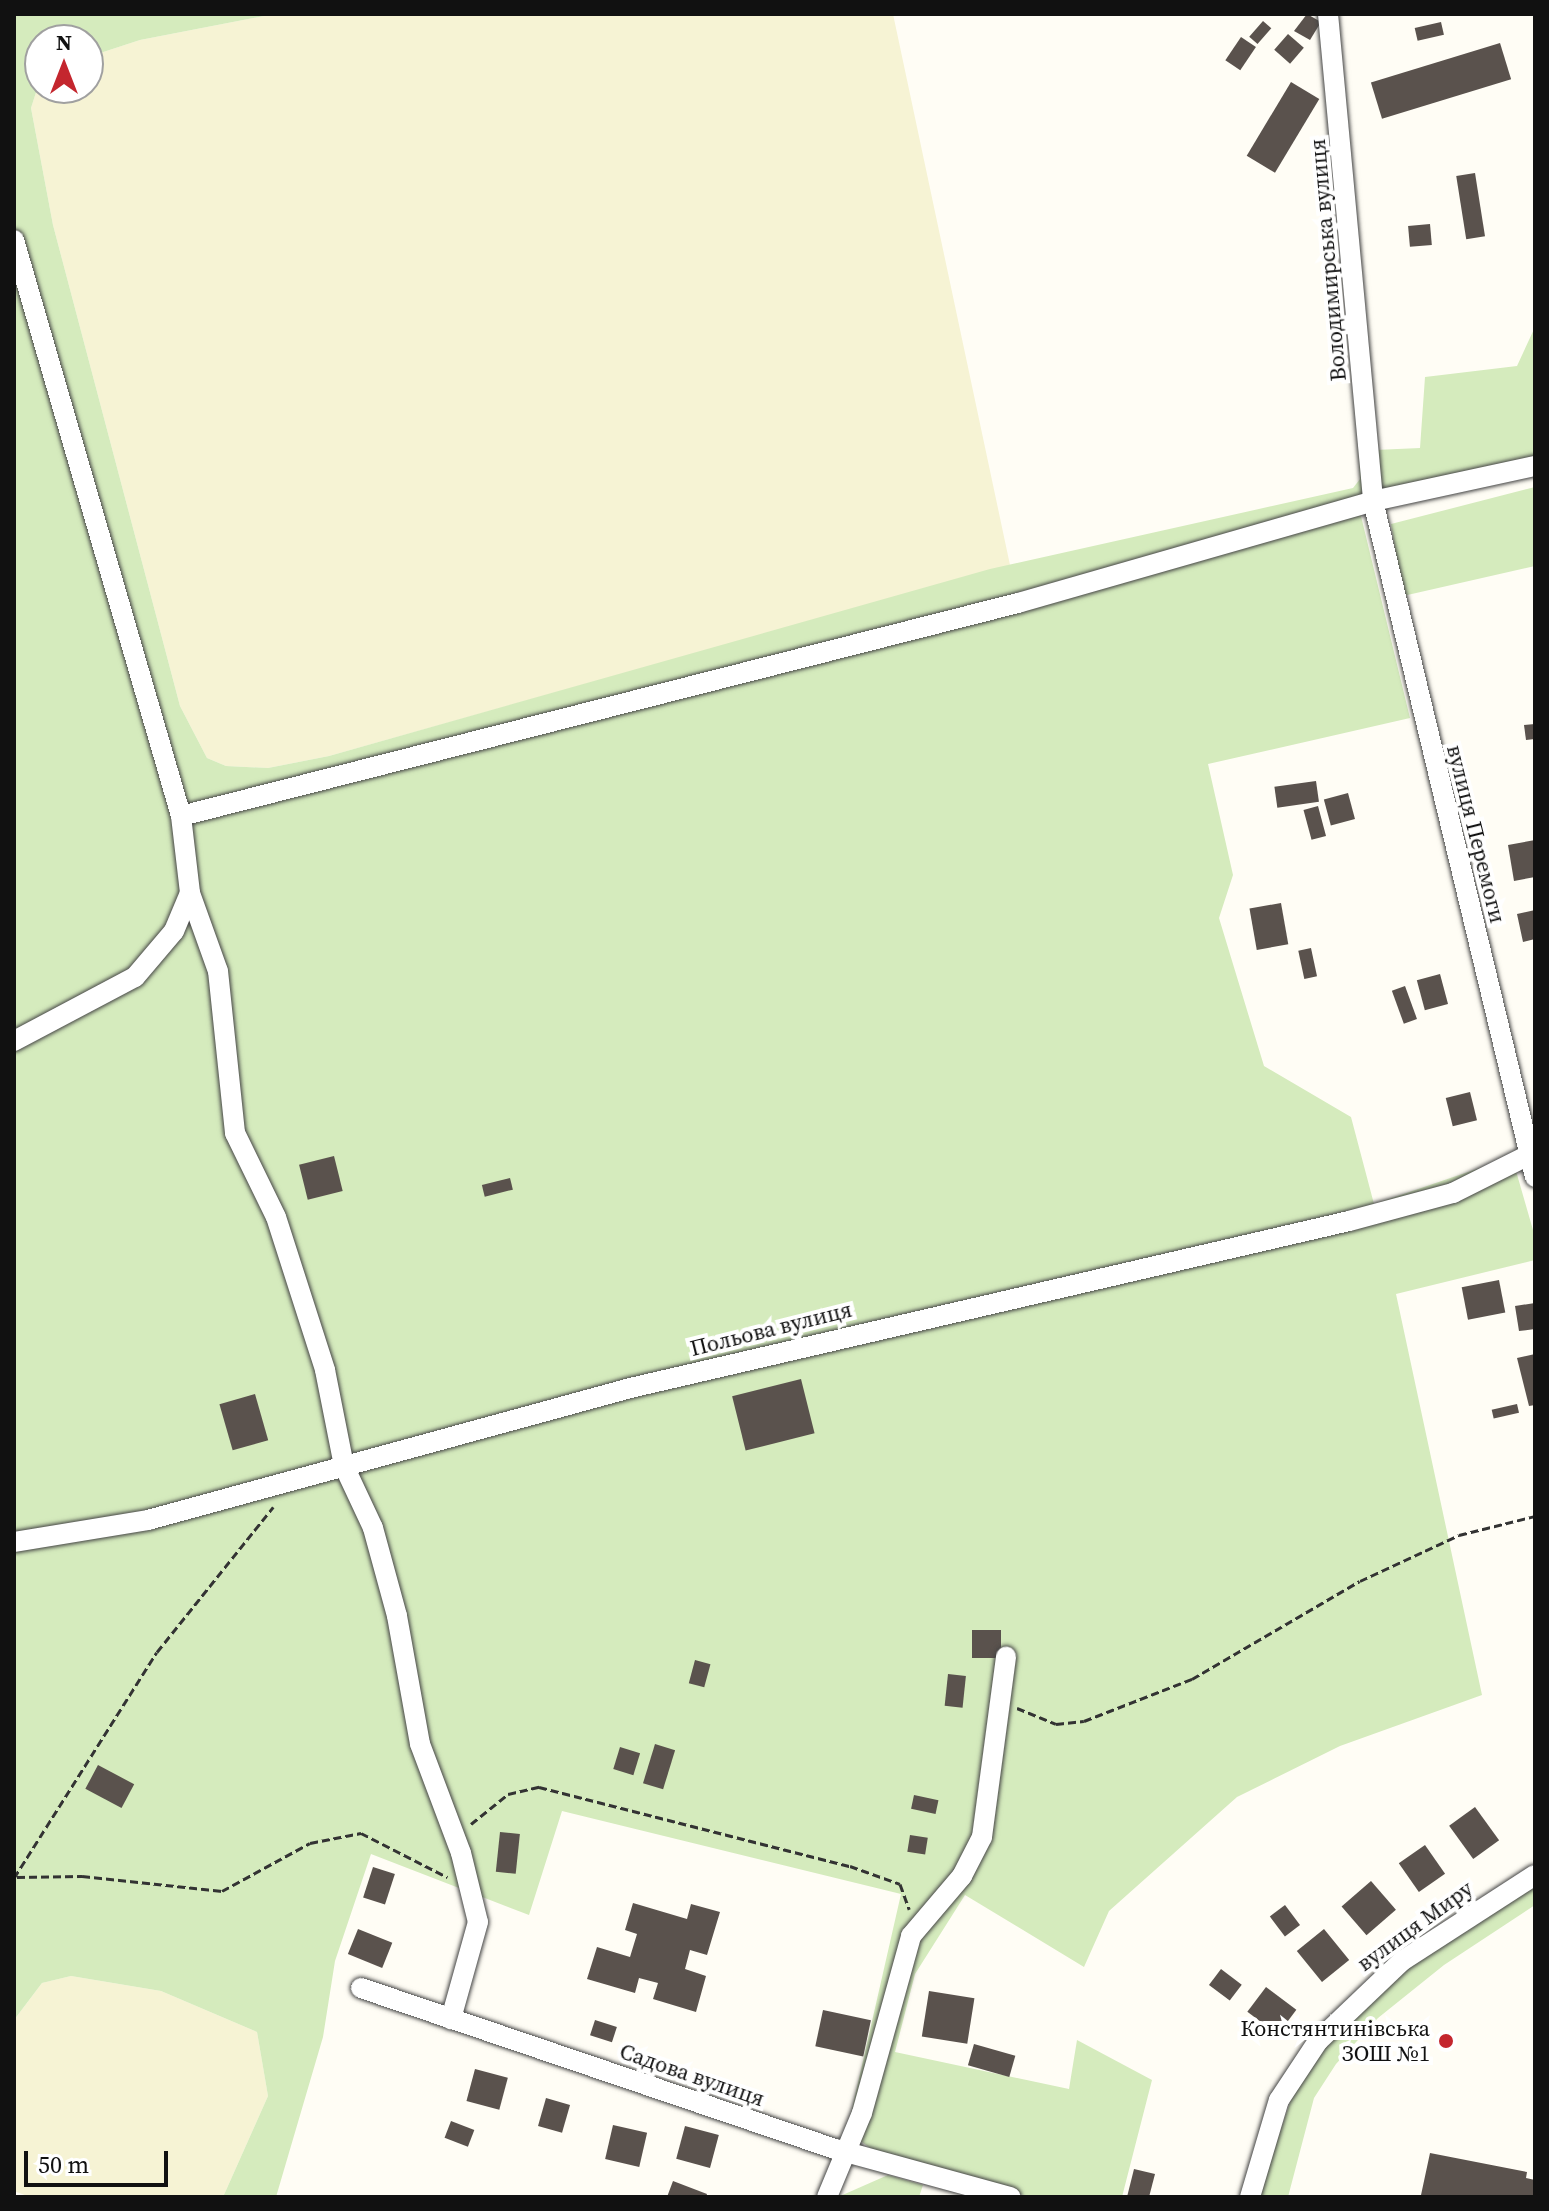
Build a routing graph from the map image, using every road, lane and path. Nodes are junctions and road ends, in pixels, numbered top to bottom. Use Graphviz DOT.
graph roads {
  1 [pos="1328,14"];
  2 [pos="14,240"];
  3 [pos="1535,466"];
  4 [pos="1373,501"];
  5 [pos="181,816"];
  6 [pos="190,893"];
  7 [pos="14,1041"];
  8 [pos="1532,1153"];
  9 [pos="1535,1177"];
  10 [pos="344,1466"];
  11 [pos="298,1476"];
  12 [pos="1535,1516"];
  13 [pos="14,1542"];
  14 [pos="1006,1657"];
  15 [pos="1003,1703"];
  16 [pos="461,1853"];
  17 [pos="1535,1875"];
  18 [pos="14,1878"];
  19 [pos="469,1887"];
  20 [pos="911,1936"];
  21 [pos="361,1988"];
  22 [pos="451,2019"];
  23 [pos="848,2153"];
  24 [pos="827,2197"];
  25 [pos="1011,2197"];
  26 [pos="1250,2197"];
  1 -- 4 [label="street, Володимирська вулиця"];
  2 -- 5 [label="street"];
  3 -- 4 [label="street"];
  4 -- 5 [label="street"];
  4 -- 8 [label="street, вулиця Перемоги"];
  5 -- 6 [label="street"];
  6 -- 7 [label="street"];
  6 -- 10 [label="street"];
  8 -- 9 [label="street, вулиця Перемоги"];
  8 -- 10 [label="street, Польова вулиця"];
  10 -- 11 [label="street, Польова вулиця"];
  10 -- 16 [label="street"];
  11 -- 13 [label="street, Польова вулиця"];
  11 -- 18 [label="path"];
  12 -- 15 [label="path"];
  14 -- 15 [label="street"];
  15 -- 20 [label="street"];
  16 -- 19 [label="street"];
  16 -- 20 [label="path"];
  17 -- 26 [label="street, вулиця Миру"];
  18 -- 19 [label="path"];
  19 -- 22 [label="street"];
  20 -- 23 [label="street"];
  21 -- 22 [label="street, Садова вулиця"];
  22 -- 23 [label="street, Садова вулиця"];
  23 -- 24 [label="street"];
  23 -- 25 [label="street, Садова вулиця"];
}
